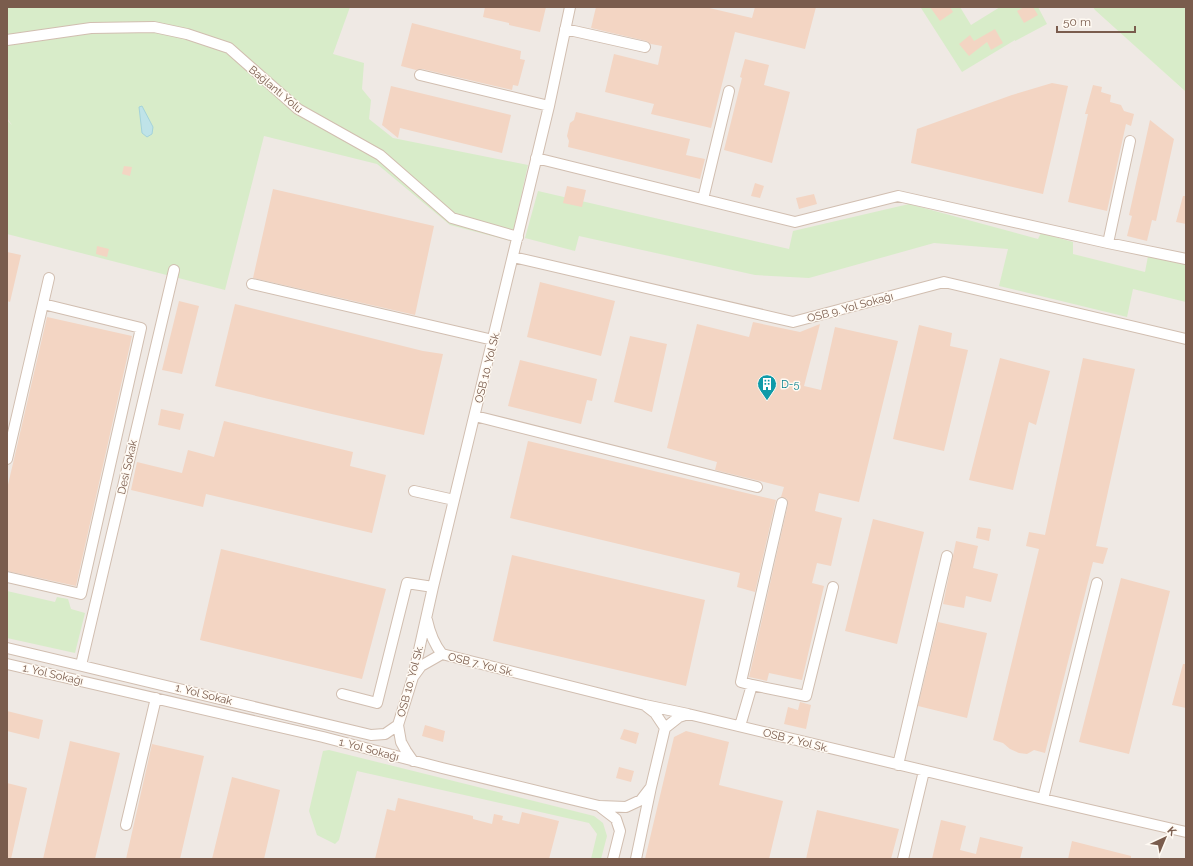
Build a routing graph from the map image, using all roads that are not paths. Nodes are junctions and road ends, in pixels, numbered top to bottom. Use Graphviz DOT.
graph roads {
  1 [pos="570,7"];
  2 [pos="565,29"];
  3 [pos="7,40"];
  4 [pos="645,47"];
  5 [pos="420,75"];
  6 [pos="729,92"];
  7 [pos="549,106"];
  8 [pos="1130,141"];
  9 [pos="536,158"];
  10 [pos="703,199"];
  11 [pos="518,237"];
  12 [pos="1108,243"];
  13 [pos="514,257"];
  14 [pos="1186,259"];
  15 [pos="174,270"];
  16 [pos="49,278"];
  17 [pos="252,284"];
  18 [pos="43,304"];
  19 [pos="1186,339"];
  20 [pos="493,340"];
  21 [pos="475,416"];
  22 [pos="7,459"];
  23 [pos="757,487"];
  24 [pos="414,491"];
  25 [pos="454,500"];
  26 [pos="782,503"];
  27 [pos="947,556"];
  28 [pos="7,577"];
  29 [pos="1098,584"];
  30 [pos="433,587"];
  31 [pos="833,587"];
  32 [pos="426,618"];
  33 [pos="7,648"];
  34 [pos="442,654"];
  35 [pos="7,664"];
  36 [pos="81,664"];
  37 [pos="413,678"];
  38 [pos="752,685"];
  39 [pos="342,694"];
  40 [pos="156,698"];
  41 [pos="645,705"];
  42 [pos="688,714"];
  43 [pos="326,724"];
  44 [pos="398,725"];
  45 [pos="740,726"];
  46 [pos="666,728"];
  47 [pos="323,737"];
  48 [pos="413,761"];
  49 [pos="898,765"];
  50 [pos="924,771"];
  51 [pos="651,787"];
  52 [pos="1043,799"];
  53 [pos="599,806"];
  54 [pos="126,825"];
  55 [pos="1186,832"];
  56 [pos="614,859"];
  57 [pos="636,859"];
  58 [pos="903,859"];
  1 -- 2 [label="street, OSB 10. Yol Sk."];
  2 -- 4 [label="street"];
  2 -- 7 [label="street, OSB 10. Yol Sk."];
  3 -- 11 [label="street, Bağlantı Yolu"];
  5 -- 7 [label="street"];
  6 -- 10 [label="street"];
  7 -- 9 [label="street, OSB 10. Yol Sk."];
  8 -- 12 [label="street"];
  9 -- 10 [label="street"];
  9 -- 11 [label="street, OSB 10. Yol Sk."];
  10 -- 12 [label="street"];
  11 -- 13 [label="street, OSB 10. Yol Sk."];
  12 -- 14 [label="street"];
  13 -- 19 [label="street, OSB 9. Yol Sokağı"];
  13 -- 20 [label="street, OSB 10. Yol Sk."];
  15 -- 36 [label="street, Desi Sokak"];
  16 -- 18 [label="street"];
  17 -- 20 [label="street"];
  18 -- 22 [label="street"];
  18 -- 28 [label="street"];
  20 -- 21 [label="street, OSB 10. Yol Sk."];
  21 -- 23 [label="street"];
  21 -- 25 [label="street, OSB 10. Yol Sk."];
  24 -- 25 [label="street"];
  25 -- 30 [label="street, OSB 10. Yol Sk."];
  26 -- 38 [label="street"];
  27 -- 49 [label="street"];
  29 -- 52 [label="street"];
  30 -- 32 [label="street, OSB 10. Yol Sk."];
  30 -- 39 [label="street"];
  31 -- 38 [label="street"];
  32 -- 34 [label="street"];
  32 -- 37 [label="street, OSB 10. Yol Sk."];
  33 -- 36 [label="street, 1. Yol Sokak"];
  34 -- 37 [label="street, OSB 7. Yol Sk."];
  34 -- 41 [label="street, OSB 7. Yol Sk."];
  35 -- 40 [label="street, 1. Yol Sokağı"];
  36 -- 43 [label="street, 1. Yol Sokak"];
  37 -- 44 [label="street, OSB 10. Yol Sk."];
  38 -- 45 [label="street"];
  40 -- 47 [label="street, 1. Yol Sokağı"];
  40 -- 54 [label="street"];
  41 -- 42 [label="street, OSB 7. Yol Sk."];
  41 -- 46 [label="street"];
  42 -- 45 [label="street, OSB 7. Yol Sk."];
  42 -- 46 [label="street"];
  43 -- 44 [label="street, 1. Yol Sokak"];
  43 -- 47 [label="street"];
  44 -- 48 [label="street"];
  45 -- 49 [label="street, OSB 7. Yol Sk."];
  46 -- 51 [label="street"];
  47 -- 48 [label="street, 1. Yol Sokağı"];
  48 -- 53 [label="street, 1. Yol Sokağı"];
  49 -- 50 [label="street, OSB 7. Yol Sk."];
  50 -- 52 [label="street, OSB 7. Yol Sk."];
  50 -- 58 [label="street"];
  51 -- 53 [label="street, 1. Yol Sokağı"];
  51 -- 57 [label="street"];
  52 -- 55 [label="street, OSB 7. Yol Sk."];
  53 -- 56 [label="street"];
}
